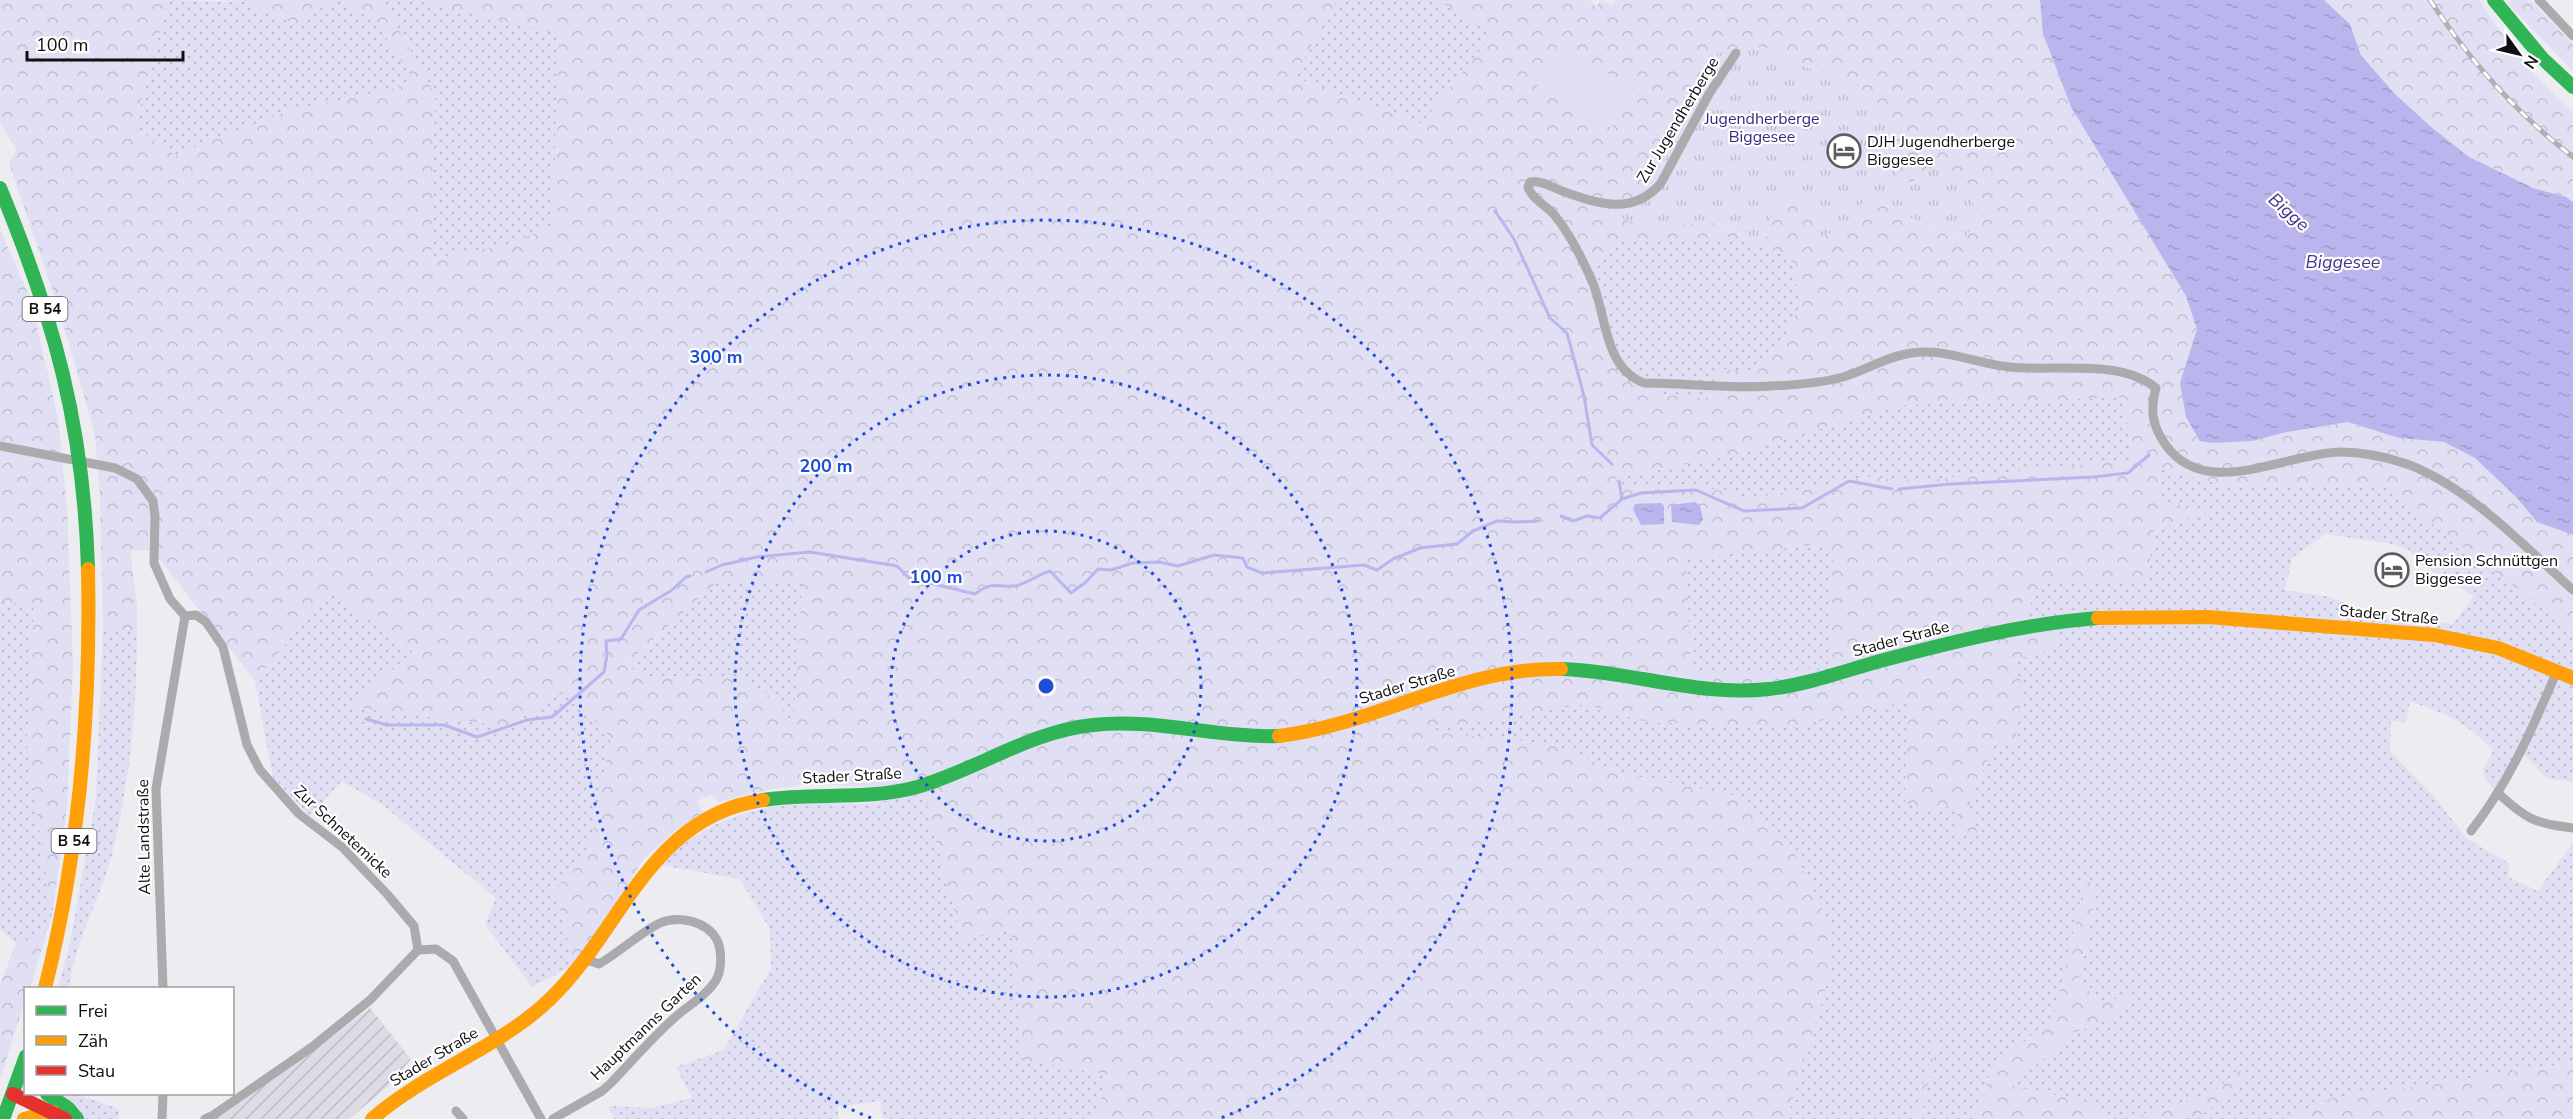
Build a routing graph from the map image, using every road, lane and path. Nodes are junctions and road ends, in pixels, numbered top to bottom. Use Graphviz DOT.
graph roads {
  1 [pos="2494,0"];
  2 [pos="2539,0"];
  3 [pos="2573,36"];
  4 [pos="1736,53"];
  5 [pos="2573,87"];
  6 [pos="0,188"];
  7 [pos="0,446"];
  8 [pos="2573,590"];
  9 [pos="185,616"];
  10 [pos="2557,670"];
  11 [pos="2573,678"];
  12 [pos="2499,794"];
  13 [pos="2573,828"];
  14 [pos="2471,831"];
  15 [pos="418,950"];
  16 [pos="585,959"];
  17 [pos="45,987"];
  18 [pos="163,987"];
  19 [pos="22,1079"];
  20 [pos="13,1094"];
  21 [pos="48,1095"];
  22 [pos="163,1095"];
  23 [pos="456,1111"];
  24 [pos="59,1115"];
  25 [pos="3,1119"];
  26 [pos="24,1119"];
  27 [pos="77,1119"];
  28 [pos="162,1119"];
  29 [pos="205,1119"];
  30 [pos="372,1119"];
  31 [pos="463,1119"];
  32 [pos="541,1119"];
  33 [pos="553,1119"];
  1 -- 5 [label="street"];
  2 -- 3 [label="street"];
  4 -- 8 [label="street, Zur Jugendherberge"];
  6 -- 17 [label="street, B 54"];
  7 -- 9 [label="street"];
  9 -- 15 [label="street, Zur Schnetemicke"];
  9 -- 18 [label="street, Alte Landstraße"];
  10 -- 11 [label="street, Stader Straße"];
  10 -- 12 [label="street"];
  10 -- 16 [label="street, Stader Straße"];
  12 -- 13 [label="street"];
  12 -- 14 [label="street"];
  15 -- 29 [label="street"];
  15 -- 32 [label="street"];
  16 -- 30 [label="street, Stader Straße"];
  16 -- 33 [label="street, Hauptmanns Garten"];
  19 -- 20 [label="street"];
  20 -- 24 [label="street"];
  20 -- 25 [label="street"];
  21 -- 27 [label="street"];
  22 -- 28 [label="street"];
  23 -- 31 [label="street"];
  24 -- 26 [label="street"];
}
